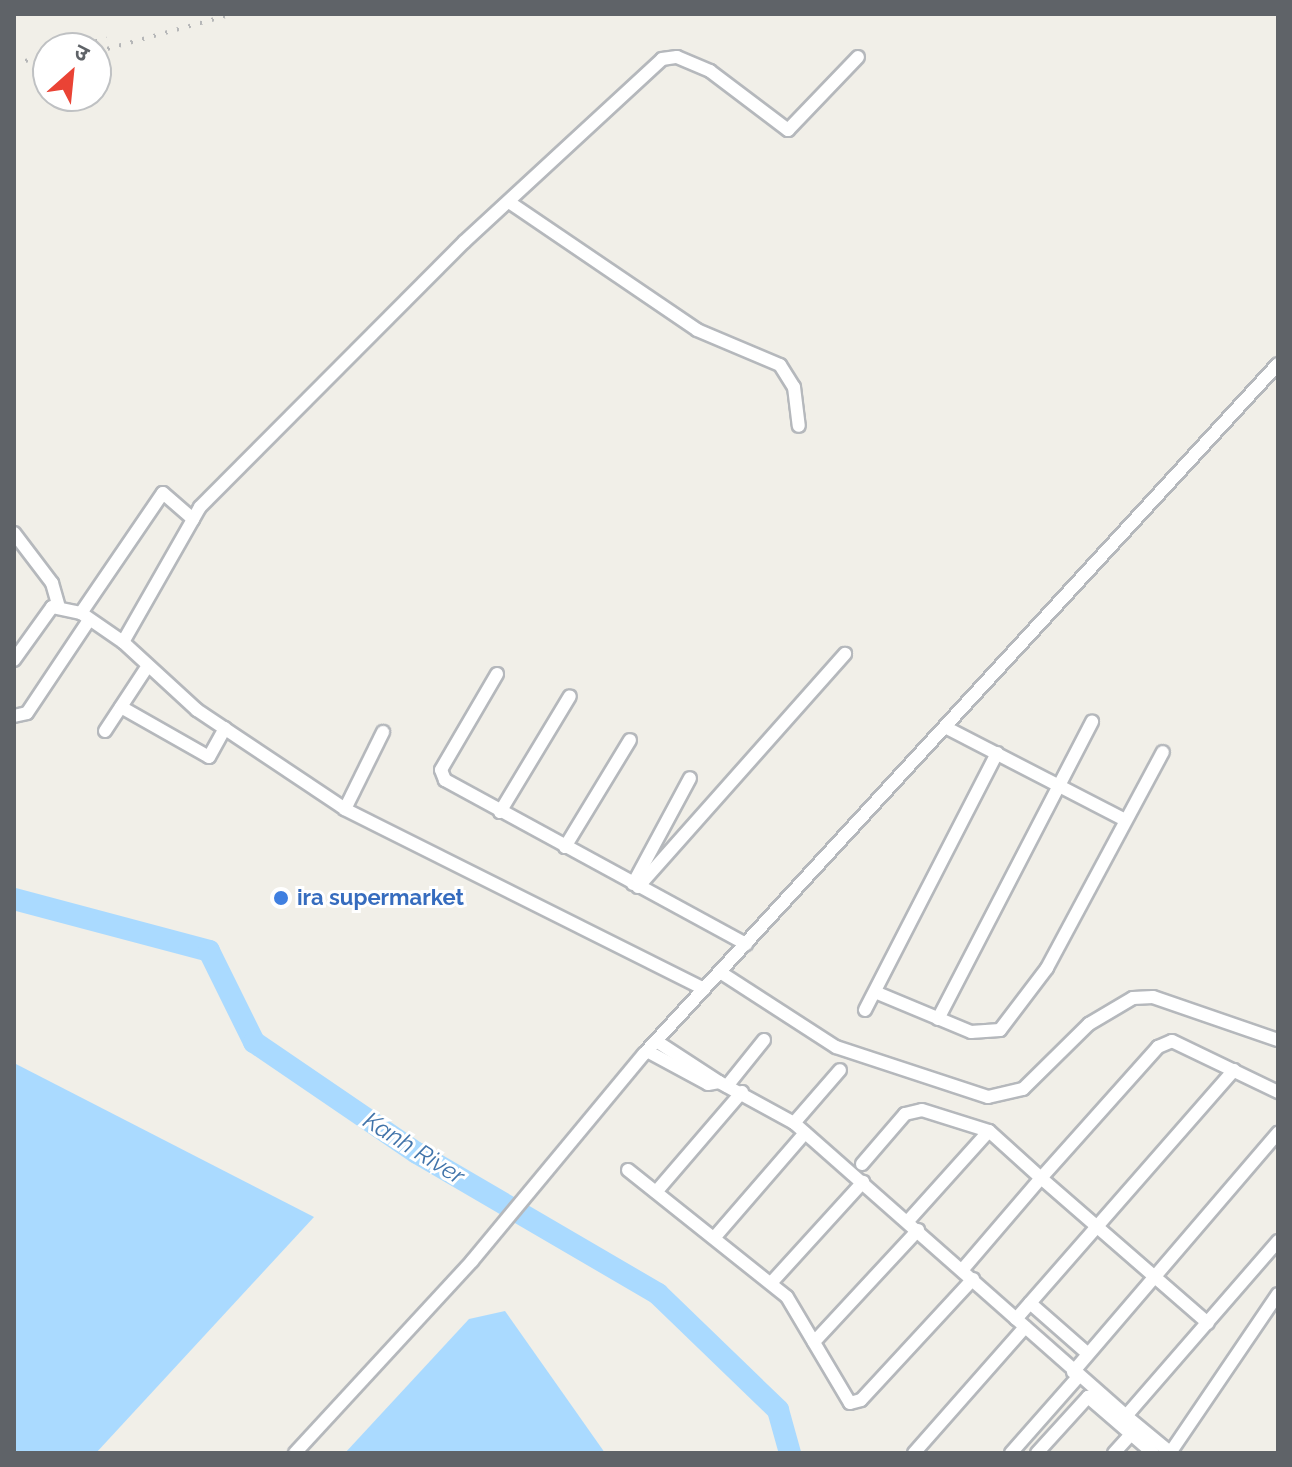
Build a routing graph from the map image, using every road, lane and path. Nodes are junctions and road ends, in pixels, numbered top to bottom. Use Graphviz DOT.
graph roads {
  1 [pos="858,57"];
  2 [pos="509,202"];
  3 [pos="1278,364"];
  4 [pos="799,426"];
  5 [pos="193,519"];
  6 [pos="14,533"];
  7 [pos="59,608"];
  8 [pos="85,616"];
  9 [pos="123,642"];
  10 [pos="845,654"];
  11 [pos="14,660"];
  12 [pos="145,670"];
  13 [pos="497,674"];
  14 [pos="570,696"];
  15 [pos="121,707"];
  16 [pos="14,716"];
  17 [pos="1092,722"];
  18 [pos="945,727"];
  19 [pos="225,728"];
  20 [pos="105,731"];
  21 [pos="383,732"];
  22 [pos="630,740"];
  23 [pos="1163,752"];
  24 [pos="997,753"];
  25 [pos="690,778"];
  26 [pos="1059,785"];
  27 [pos="345,809"];
  28 [pos="500,812"];
  29 [pos="1125,820"];
  30 [pos="565,847"];
  31 [pos="636,886"];
  32 [pos="746,944"];
  33 [pos="720,972"];
  34 [pos="704,989"];
  35 [pos="875,992"];
  36 [pos="865,1010"];
  37 [pos="938,1019"];
  38 [pos="764,1040"];
  39 [pos="1278,1040"];
  40 [pos="651,1046"];
  41 [pos="840,1070"];
  42 [pos="1234,1070"];
  43 [pos="723,1084"];
  44 [pos="742,1092"];
  45 [pos="1278,1092"];
  46 [pos="794,1123"];
  47 [pos="989,1131"];
  48 [pos="805,1133"];
  49 [pos="1278,1133"];
  50 [pos="862,1164"];
  51 [pos="628,1170"];
  52 [pos="1041,1178"];
  53 [pos="863,1182"];
  54 [pos="656,1192"];
  55 [pos="913,1225"];
  56 [pos="1096,1229"];
  57 [pos="714,1238"];
  58 [pos="1278,1241"];
  59 [pos="968,1274"];
  60 [pos="1153,1278"];
  61 [pos="771,1283"];
  62 [pos="1278,1294"];
  63 [pos="1030,1303"];
  64 [pos="1021,1323"];
  65 [pos="1208,1323"];
  66 [pos="814,1342"];
  67 [pos="1088,1354"];
  68 [pos="1076,1374"];
  69 [pos="1126,1416"];
  70 [pos="1131,1434"];
  71 [pos="1146,1451"];
  72 [pos="295,1453"];
  73 [pos="914,1453"];
  74 [pos="1011,1453"];
  75 [pos="1037,1453"];
  76 [pos="1114,1453"];
  77 [pos="1170,1453"];
  1 -- 2 [label="street"];
  2 -- 4 [label="street"];
  2 -- 5 [label="street"];
  3 -- 18 [label="street"];
  5 -- 8 [label="street"];
  5 -- 9 [label="street"];
  6 -- 7 [label="street"];
  7 -- 8 [label="street"];
  7 -- 11 [label="street"];
  8 -- 9 [label="street"];
  8 -- 16 [label="street"];
  9 -- 12 [label="street"];
  10 -- 31 [label="street"];
  12 -- 15 [label="street"];
  12 -- 19 [label="street"];
  13 -- 28 [label="street"];
  14 -- 28 [label="street"];
  15 -- 19 [label="street"];
  15 -- 20 [label="street"];
  17 -- 26 [label="street"];
  18 -- 24 [label="street"];
  18 -- 32 [label="street"];
  19 -- 27 [label="street"];
  21 -- 27 [label="street"];
  22 -- 30 [label="street"];
  23 -- 29 [label="street"];
  24 -- 26 [label="street"];
  24 -- 35 [label="street"];
  25 -- 31 [label="street"];
  26 -- 29 [label="street"];
  26 -- 37 [label="street"];
  27 -- 34 [label="street"];
  28 -- 30 [label="street"];
  29 -- 37 [label="street"];
  30 -- 31 [label="street"];
  31 -- 32 [label="street"];
  32 -- 33 [label="street"];
  33 -- 34 [label="street"];
  33 -- 39 [label="street"];
  34 -- 40 [label="street"];
  35 -- 36 [label="street"];
  35 -- 37 [label="street"];
  38 -- 43 [label="street"];
  40 -- 43 [label="street"];
  40 -- 72 [label="street"];
  41 -- 46 [label="street"];
  42 -- 45 [label="street"];
  42 -- 52 [label="street"];
  42 -- 56 [label="street"];
  43 -- 44 [label="street"];
  44 -- 46 [label="street"];
  44 -- 54 [label="street"];
  46 -- 48 [label="street"];
  47 -- 50 [label="street"];
  47 -- 52 [label="street"];
  47 -- 55 [label="street"];
  48 -- 53 [label="street"];
  48 -- 57 [label="street"];
  49 -- 60 [label="street"];
  51 -- 54 [label="street"];
  52 -- 56 [label="street"];
  52 -- 59 [label="street"];
  53 -- 55 [label="street"];
  53 -- 61 [label="street"];
  54 -- 57 [label="street"];
  55 -- 59 [label="street"];
  55 -- 66 [label="street"];
  56 -- 60 [label="street"];
  56 -- 63 [label="street"];
  57 -- 61 [label="street"];
  58 -- 65 [label="street"];
  59 -- 64 [label="street"];
  59 -- 66 [label="street"];
  60 -- 65 [label="street"];
  60 -- 67 [label="street"];
  61 -- 66 [label="street"];
  62 -- 77 [label="street"];
  63 -- 64 [label="street"];
  63 -- 67 [label="street"];
  64 -- 68 [label="street"];
  64 -- 73 [label="street"];
  65 -- 69 [label="street"];
  67 -- 68 [label="street"];
  68 -- 69 [label="street"];
  68 -- 74 [label="street"];
  69 -- 77 [label="street"];
  70 -- 71 [label="street"];
  70 -- 75 [label="street"];
  70 -- 76 [label="street"];
}
